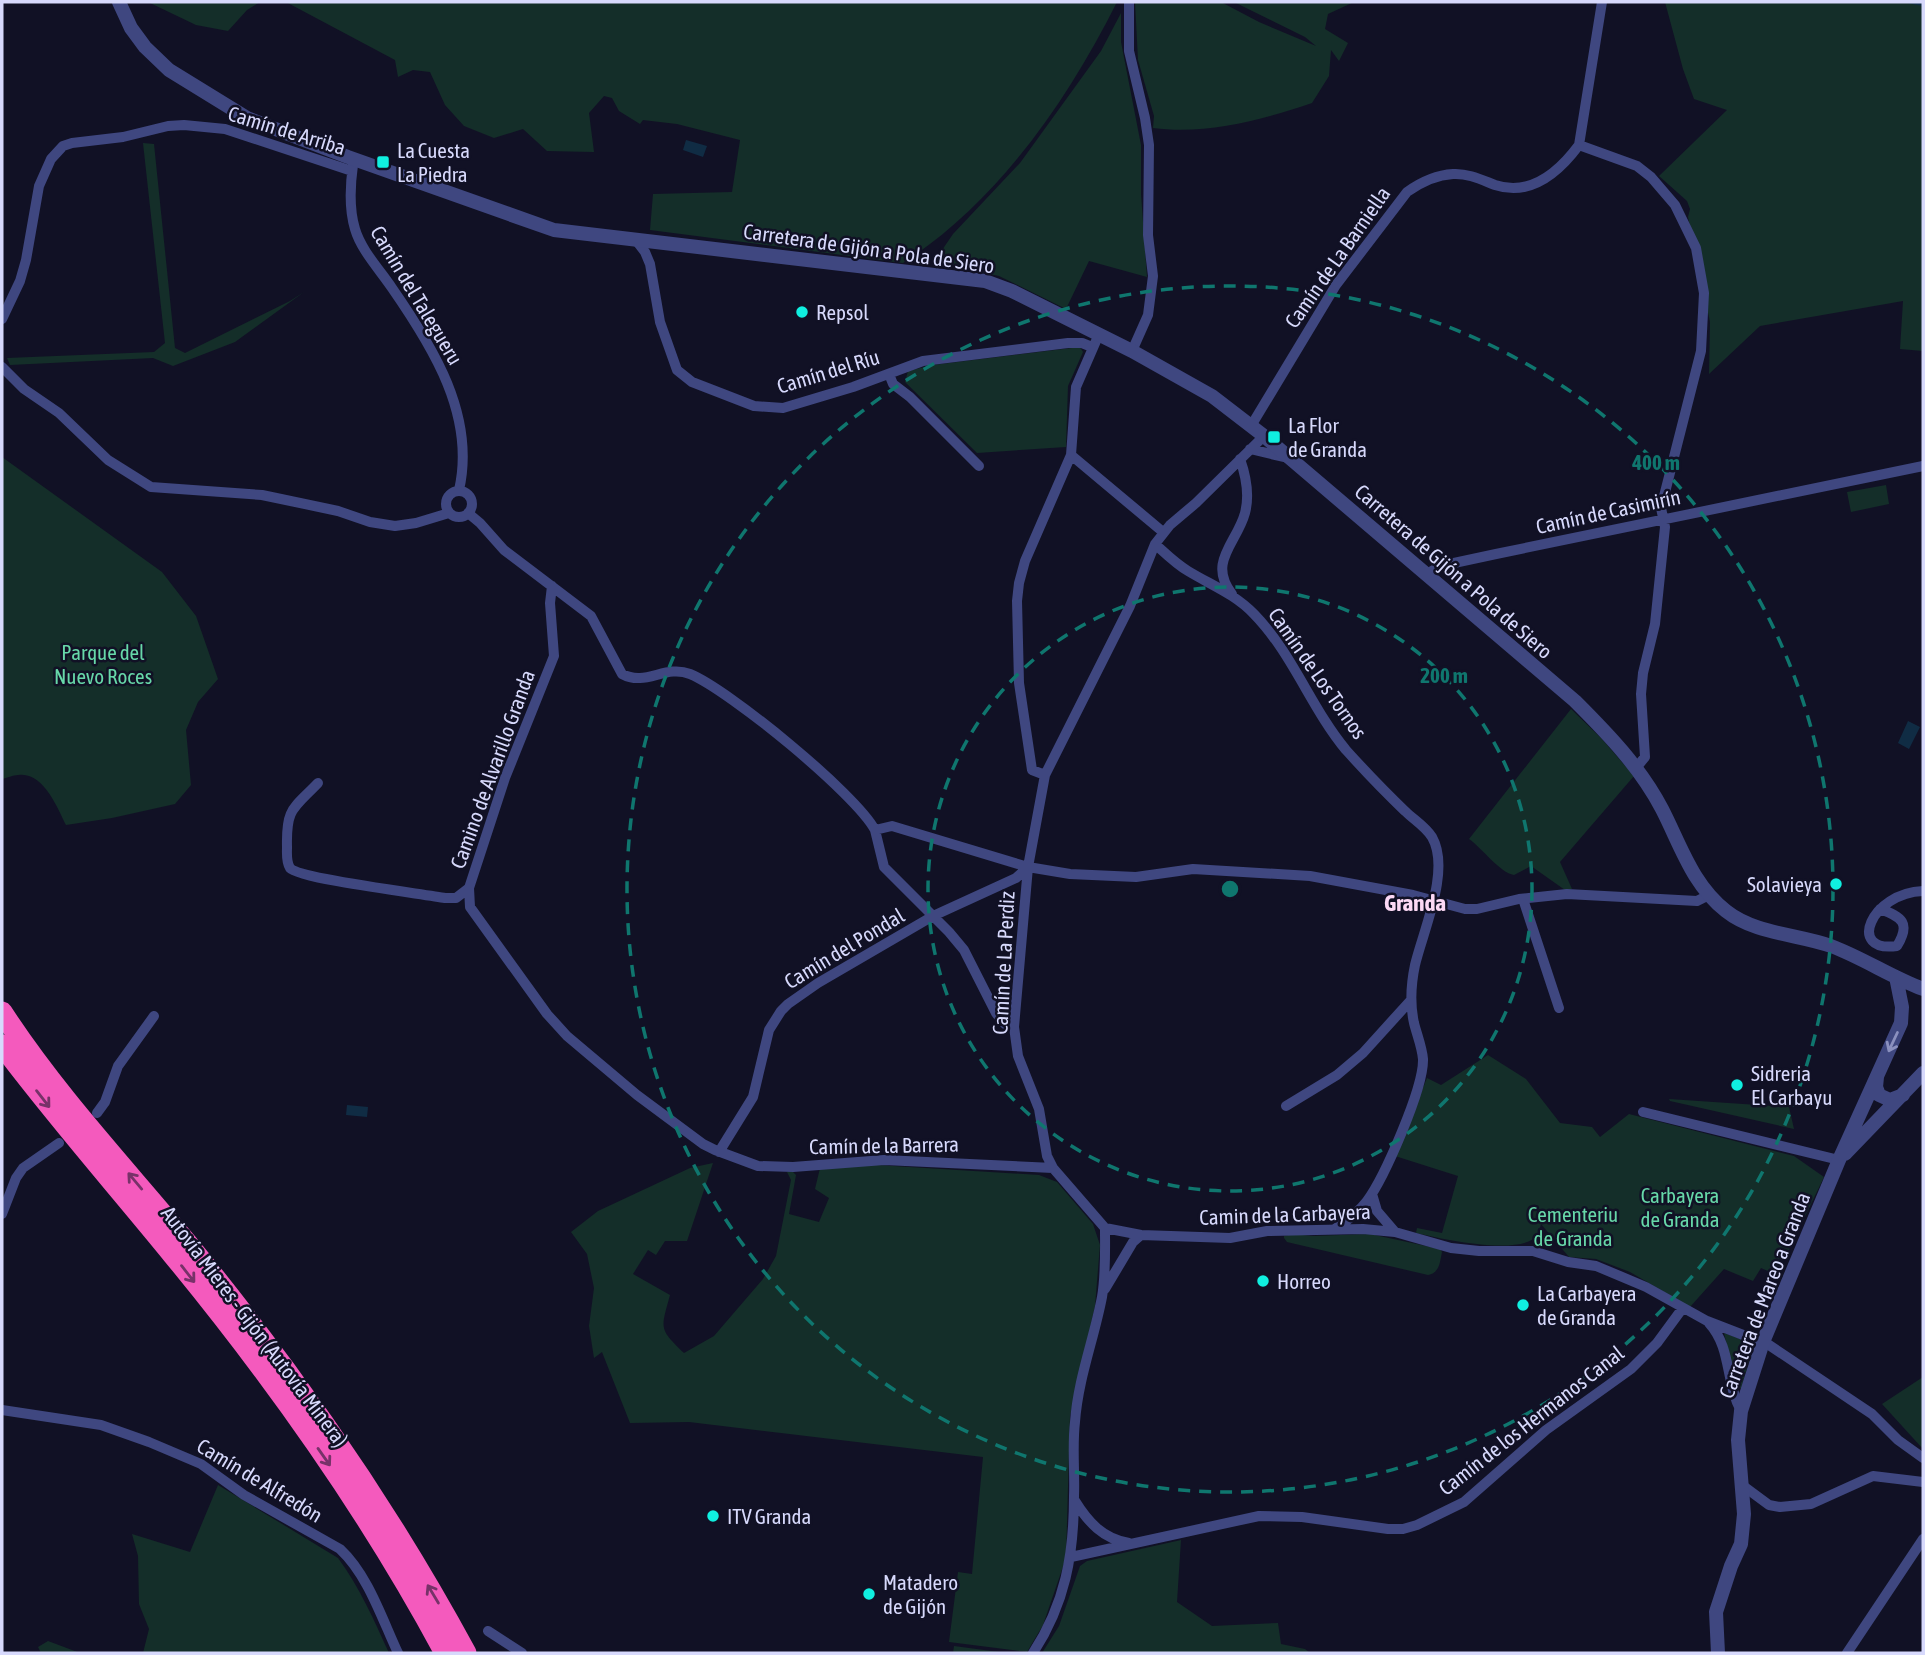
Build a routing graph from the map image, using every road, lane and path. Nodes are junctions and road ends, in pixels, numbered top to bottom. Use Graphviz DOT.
graph roads {
  1 [pos="119,2"];
  2 [pos="1129,2"];
  3 [pos="1602,2"];
  4 [pos="1579,145"];
  5 [pos="353,165"];
  6 [pos="635,239"];
  7 [pos="2,319"];
  8 [pos="1096,341"];
  9 [pos="1132,351"];
  10 [pos="2,367"];
  11 [pos="889,374"];
  12 [pos="1251,426"];
  13 [pos="1264,436"];
  14 [pos="1250,449"];
  15 [pos="1071,455"];
  16 [pos="1240,458"];
  17 [pos="1291,459"];
  18 [pos="979,466"];
  19 [pos="1923,466"];
  20 [pos="459,490"];
  21 [pos="449,513"];
  22 [pos="468,513"];
  23 [pos="1663,518"];
  24 [pos="1163,533"];
  25 [pos="1155,544"];
  26 [pos="1427,574"];
  27 [pos="552,586"];
  28 [pos="1234,596"];
  29 [pos="1636,768"];
  30 [pos="1045,775"];
  31 [pos="318,783"];
  32 [pos="875,830"];
  33 [pos="1028,867"];
  34 [pos="469,888"];
  35 [pos="1923,891"];
  36 [pos="1709,895"];
  37 [pos="1522,899"];
  38 [pos="1433,900"];
  39 [pos="1880,909"];
  40 [pos="933,916"];
  41 [pos="1907,985"];
  42 [pos="1411,1000"];
  43 [pos="1559,1008"];
  44 [pos="2,1012"];
  45 [pos="154,1016"];
  46 [pos="1014,1027"];
  47 [pos="2,1045"];
  48 [pos="1923,1073"];
  49 [pos="1877,1076"];
  50 [pos="1903,1095"];
  51 [pos="1286,1106"];
  52 [pos="1643,1112"];
  53 [pos="97,1113"];
  54 [pos="59,1143"];
  55 [pos="719,1152"];
  56 [pos="1839,1160"];
  57 [pos="1053,1168"];
  58 [pos="1372,1194"];
  59 [pos="2,1214"];
  60 [pos="1105,1228"];
  61 [pos="1334,1230"];
  62 [pos="1395,1232"];
  63 [pos="1141,1235"];
  64 [pos="1102,1295"];
  65 [pos="1682,1309"];
  66 [pos="1707,1321"];
  67 [pos="1763,1342"];
  68 [pos="2,1410"];
  69 [pos="1741,1411"];
  70 [pos="1923,1458"];
  71 [pos="1923,1482"];
  72 [pos="1742,1485"];
  73 [pos="1074,1500"];
  74 [pos="1923,1539"];
  75 [pos="1135,1543"];
  76 [pos="1071,1557"];
  77 [pos="488,1631"];
  78 [pos="398,1653"];
  79 [pos="445,1653"];
  80 [pos="466,1653"];
  81 [pos="522,1653"];
  82 [pos="1033,1653"];
  83 [pos="1718,1653"];
  84 [pos="1847,1653"];
  1 -- 5 [label="street, Carretera de Gijón a Pola de Siero"];
  2 -- 9 [label="street"];
  3 -- 4 [label="street"];
  4 -- 12 [label="street, Camín de La Barniella"];
  4 -- 23 [label="street"];
  5 -- 6 [label="street, Carretera de Gijón a Pola de Siero"];
  5 -- 7 [label="street, Camín de Arriba"];
  5 -- 20 [label="street, Camín del Talegueru"];
  6 -- 8 [label="street, Carretera de Gijón a Pola de Siero"];
  6 -- 11 [label="street, Camín del Ríu"];
  8 -- 9 [label="street, Carretera de Gijón a Pola de Siero"];
  8 -- 11 [label="street, Camín del Ríu"];
  8 -- 15 [label="street"];
  9 -- 12 [label="street, Carretera de Gijón a Pola de Siero"];
  10 -- 21 [label="street"];
  11 -- 18 [label="street"];
  12 -- 13 [label="street, Carretera de Gijón a Pola de Siero"];
  13 -- 14 [label="street, Camín de La Perdiz"];
  13 -- 17 [label="street, Carretera de Gijón a Pola de Siero"];
  14 -- 16 [label="street, Camín de La Perdiz"];
  14 -- 17 [label="street"];
  15 -- 24 [label="street"];
  15 -- 30 [label="street"];
  16 -- 24 [label="street, Camín de La Perdiz"];
  16 -- 28 [label="street, Camín de Los Tornos"];
  17 -- 26 [label="street, Carretera de Gijón a Pola de Siero"];
  19 -- 23 [label="street, Camín de Casimirín"];
  20 -- 21 [label="street"];
  20 -- 22 [label="street"];
  21 -- 22 [label="street"];
  22 -- 27 [label="street"];
  23 -- 26 [label="street, Camín de Casimirín"];
  23 -- 29 [label="street"];
  24 -- 25 [label="street, Camín de La Perdiz"];
  25 -- 28 [label="street, Camín de Los Tornos"];
  25 -- 30 [label="street, Camín de La Perdiz"];
  26 -- 29 [label="street, Carretera de Gijón a Pola de Siero"];
  27 -- 32 [label="street"];
  27 -- 34 [label="street, Camino de Alvarillo Granda"];
  28 -- 38 [label="street, Camín de Los Tornos"];
  29 -- 36 [label="street, Carretera de Gijón a Pola de Siero"];
  30 -- 33 [label="street, Camín de La Perdiz"];
  31 -- 34 [label="street"];
  32 -- 33 [label="street"];
  32 -- 40 [label="street"];
  33 -- 38 [label="street"];
  33 -- 40 [label="street, Camín del Pondal"];
  33 -- 46 [label="street, Camín de La Perdiz"];
  34 -- 55 [label="street, Camino de Alvarillo Granda"];
  35 -- 39 [label="street"];
  36 -- 37 [label="street"];
  36 -- 41 [label="street, Carretera de Gijón a Pola de Siero"];
  37 -- 38 [label="street"];
  37 -- 43 [label="street"];
  38 -- 42 [label="street, Camín de Los Tornos"];
  40 -- 46 [label="street"];
  40 -- 55 [label="street, Camín del Pondal"];
  41 -- 49 [label="street, Carretera de Mareo a Granda, one-way"];
  42 -- 51 [label="street"];
  42 -- 58 [label="street, Camín de Los Tornos"];
  80 -- 44 [label="highway, one-way"];
  45 -- 53 [label="street"];
  46 -- 57 [label="street, Camín de La Perdiz"];
  47 -- 79 [label="highway, Autovía Mieres - Gijón (Autovía Minera), one-way"];
  48 -- 50 [label="street, Carretera de Mareo a Granda"];
  49 -- 50 [label="street"];
  49 -- 56 [label="street, Carretera de Mareo a Granda"];
  50 -- 56 [label="street, Carretera de Mareo a Granda"];
  52 -- 56 [label="street"];
  54 -- 59 [label="street"];
  55 -- 57 [label="street, Camín de la Barrera"];
  56 -- 67 [label="street, Carretera de Mareo a Granda"];
  57 -- 60 [label="street, Camín de La Perdiz"];
  58 -- 61 [label="street, Camín de Los Tornos"];
  58 -- 62 [label="street"];
  60 -- 63 [label="street, Camin de la Carbayera"];
  60 -- 64 [label="street"];
  61 -- 62 [label="street, Camin de la Carbayera"];
  61 -- 63 [label="street, Camin de la Carbayera"];
  62 -- 65 [label="street, Camin de la Carbayera"];
  63 -- 64 [label="street"];
  64 -- 73 [label="street"];
  65 -- 66 [label="street, Camin de la Carbayera"];
  65 -- 75 [label="street, Camín de los Hermanos Canal"];
  66 -- 67 [label="street, Camin de la Carbayera"];
  66 -- 69 [label="street"];
  67 -- 69 [label="street, Carretera de Mareo a Granda"];
  67 -- 70 [label="street, Camin de la Carbayera"];
  68 -- 78 [label="street, Camín de Alfredón"];
  69 -- 72 [label="street, Carretera de Mareo a Granda"];
  71 -- 72 [label="street"];
  72 -- 83 [label="street, Carretera de Mareo a Granda"];
  73 -- 75 [label="street, Camín de los Hermanos Canal"];
  73 -- 76 [label="street"];
  74 -- 84 [label="street"];
  75 -- 76 [label="street, Camín de los Hermanos Canal"];
  76 -- 82 [label="street"];
  77 -- 81 [label="street"];
}
